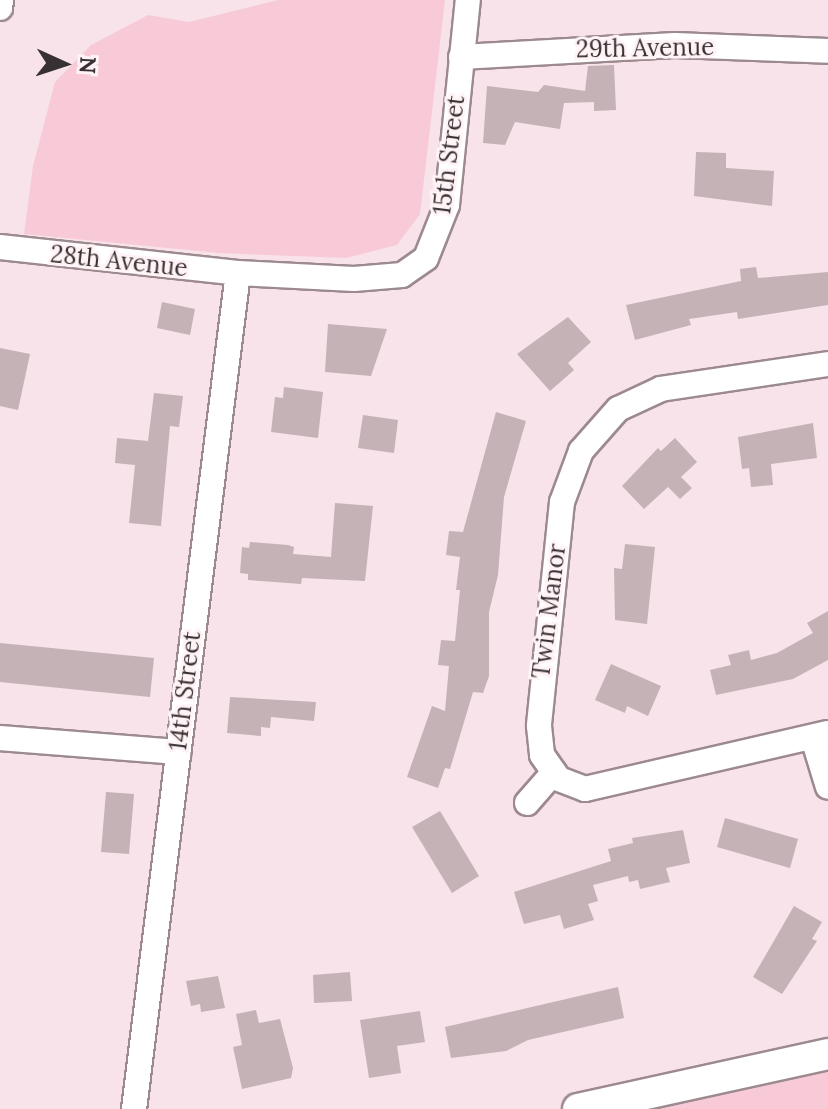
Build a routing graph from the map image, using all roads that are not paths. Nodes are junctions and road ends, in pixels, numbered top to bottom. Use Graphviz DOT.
graph roads {
  1 [pos="1,0"];
  2 [pos="468,0"];
  3 [pos="0,8"];
  4 [pos="828,51"];
  5 [pos="461,57"];
  6 [pos="0,247"];
  7 [pos="238,273"];
  8 [pos="828,364"];
  9 [pos="820,736"];
  10 [pos="0,738"];
  11 [pos="178,752"];
  12 [pos="554,772"];
  13 [pos="828,787"];
  14 [pos="527,803"];
  15 [pos="828,1054"];
  16 [pos="134,1109"];
  17 [pos="578,1109"];
  1 -- 3 [label="street"];
  2 -- 5 [label="street, 15th Street"];
  4 -- 5 [label="street, 29th Avenue"];
  5 -- 7 [label="street, 15th Street"];
  6 -- 7 [label="street, 28th Avenue"];
  7 -- 11 [label="street, 14th Street"];
  8 -- 12 [label="street, Twin Manor"];
  9 -- 12 [label="street"];
  9 -- 13 [label="street"];
  10 -- 11 [label="street"];
  11 -- 16 [label="street, 14th Street"];
  12 -- 14 [label="street"];
  15 -- 17 [label="main road"];
}
